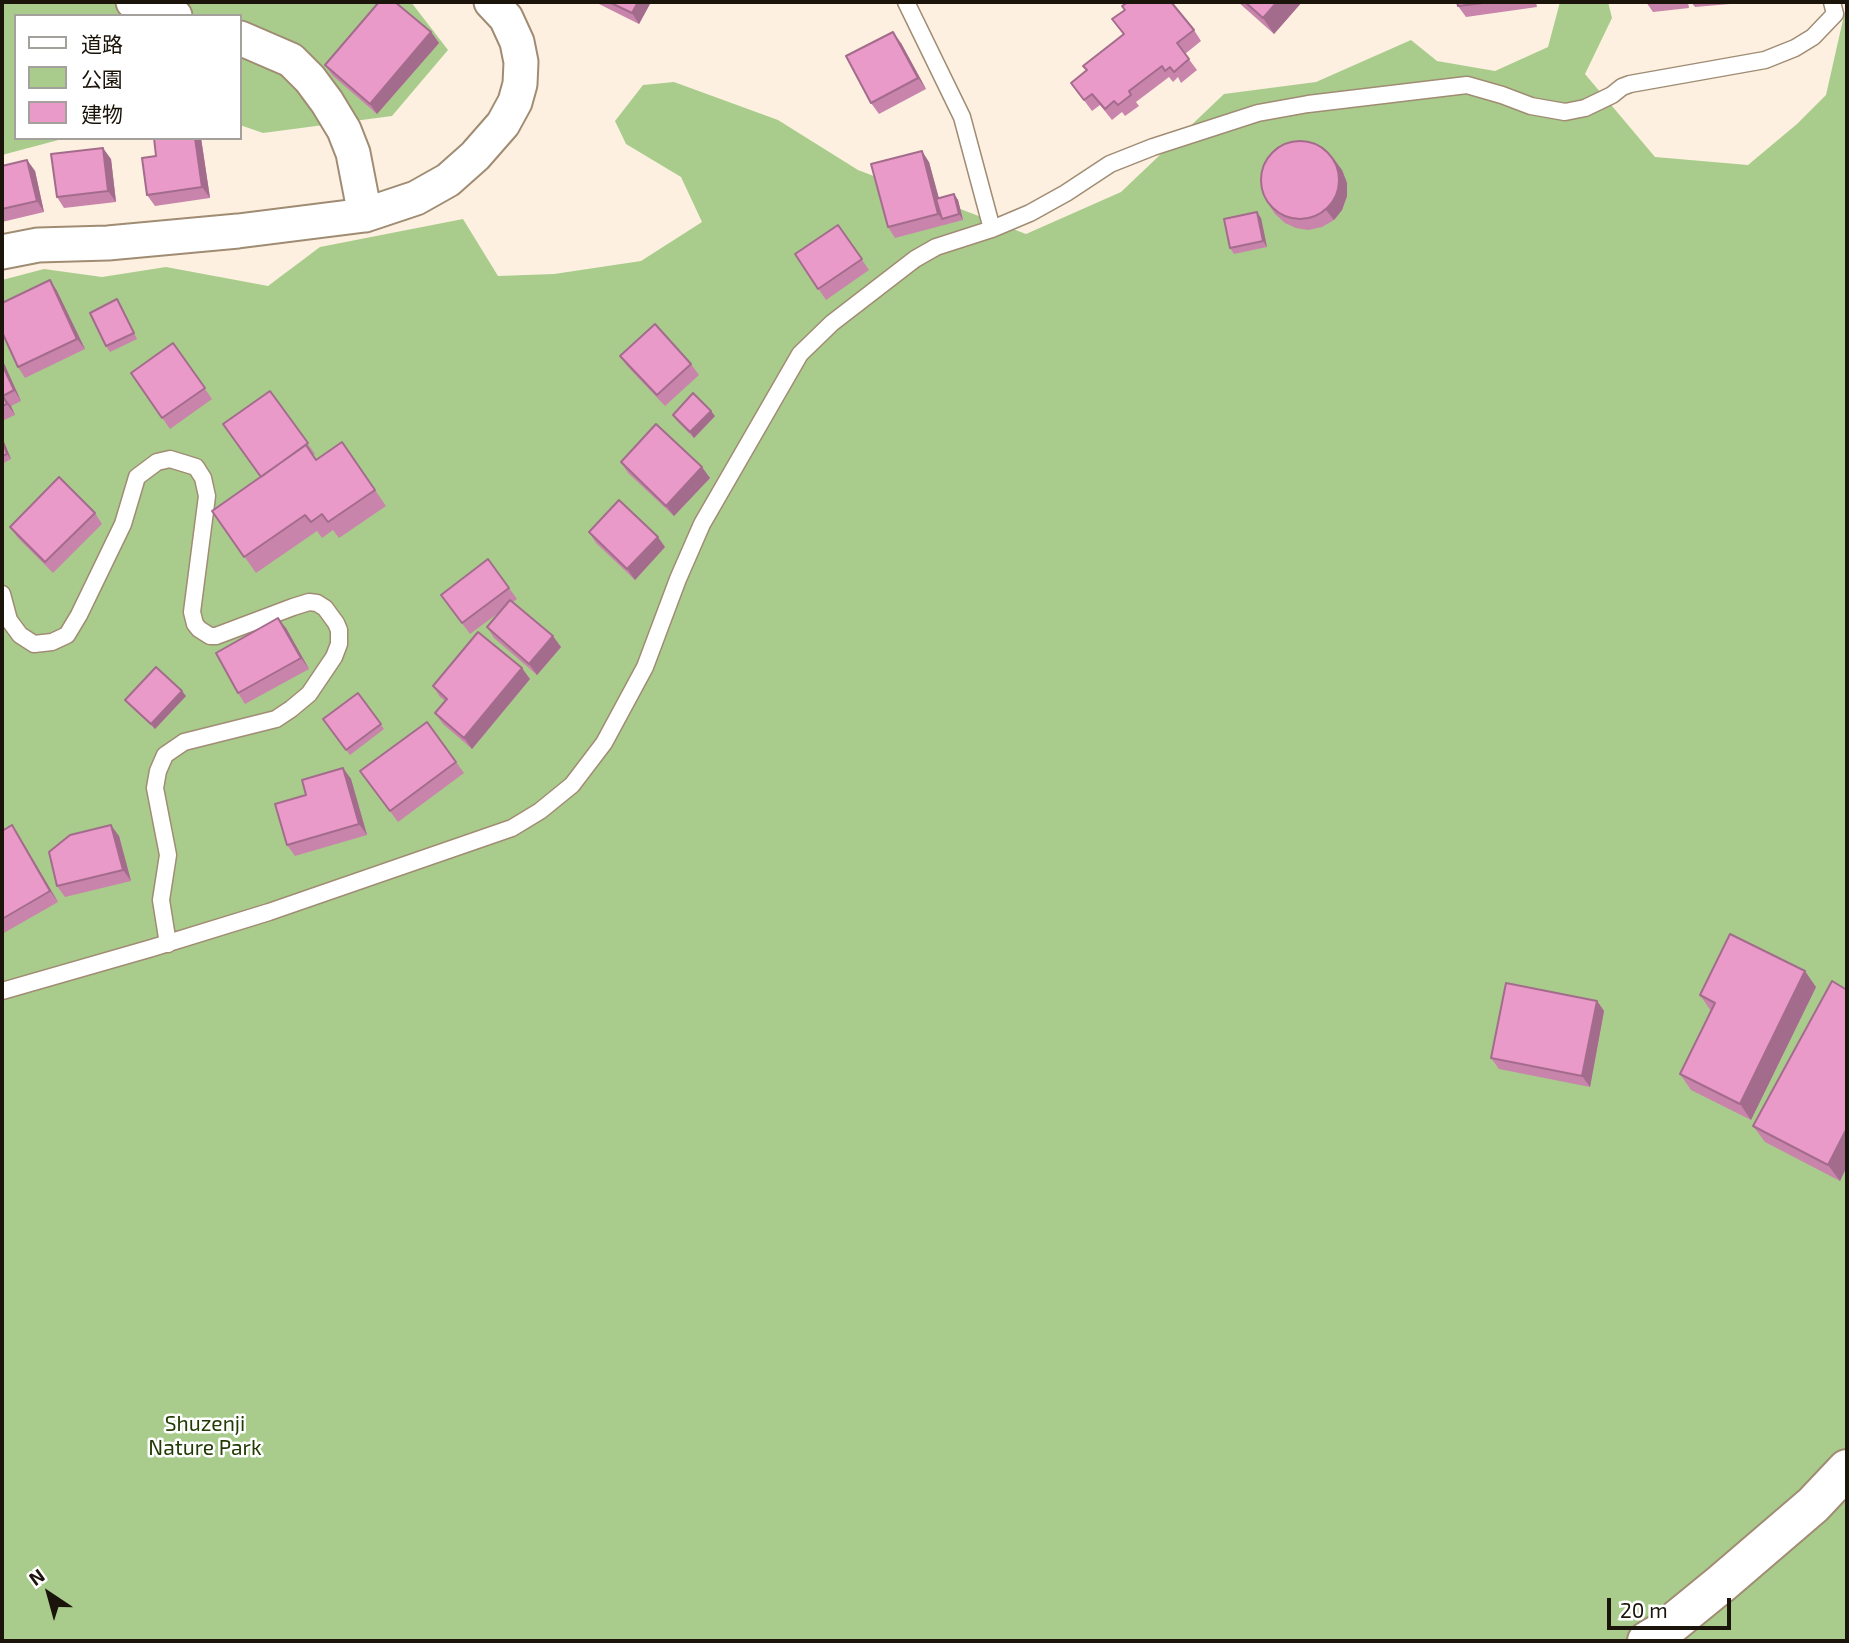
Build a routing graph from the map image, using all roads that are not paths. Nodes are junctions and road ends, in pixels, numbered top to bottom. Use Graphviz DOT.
graph roads {
  1 [pos="133,2"];
  2 [pos="491,2"];
  3 [pos="906,2"];
  4 [pos="1832,2"];
  5 [pos="169,14"];
  6 [pos="242,39"];
  7 [pos="365,215"];
  8 [pos="992,229"];
  9 [pos="2,252"];
  10 [pos="2,594"];
  11 [pos="168,944"];
  12 [pos="2,991"];
  13 [pos="1847,1469"];
  14 [pos="1647,1641"];
  1 -- 5 [label="street"];
  2 -- 7 [label="street"];
  3 -- 8 [label="lane"];
  4 -- 8 [label="lane"];
  6 -- 7 [label="street"];
  7 -- 9 [label="street"];
  8 -- 11 [label="lane"];
  10 -- 11 [label="lane"];
  11 -- 12 [label="lane"];
  13 -- 14 [label="street"];
}
